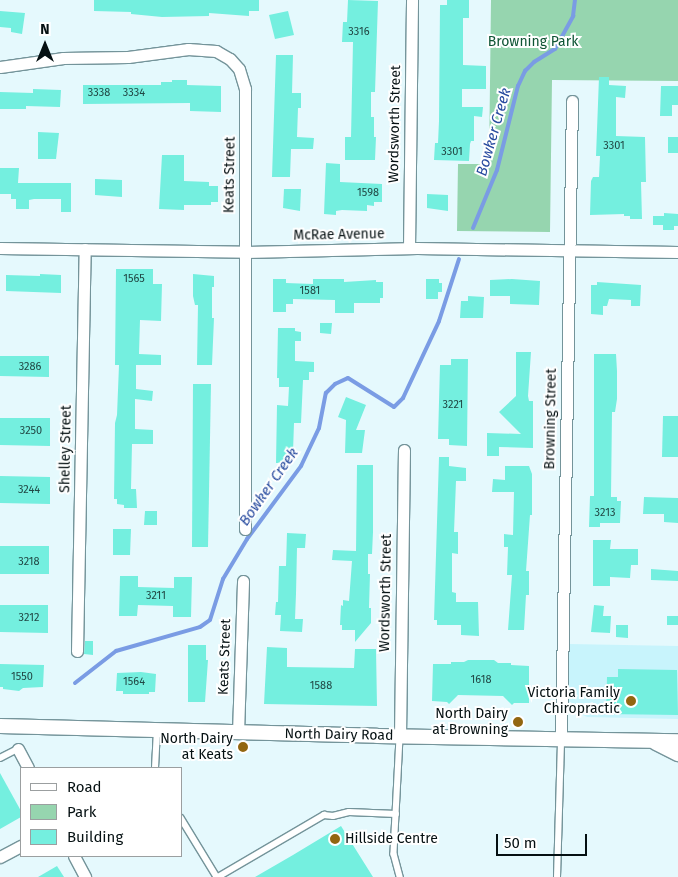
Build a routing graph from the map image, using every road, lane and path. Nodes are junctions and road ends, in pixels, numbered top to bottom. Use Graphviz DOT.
graph roads {
  1 [pos="412,0"];
  2 [pos="0,67"];
  3 [pos="572,101"];
  4 [pos="0,248"];
  5 [pos="409,248"];
  6 [pos="85,249"];
  7 [pos="568,250"];
  8 [pos="246,252"];
  9 [pos="678,252"];
  10 [pos="404,450"];
  11 [pos="245,529"];
  12 [pos="243,581"];
  13 [pos="77,651"];
  14 [pos="0,726"];
  15 [pos="157,730"];
  16 [pos="238,733"];
  17 [pos="400,736"];
  18 [pos="561,738"];
  19 [pos="650,740"];
  20 [pos="678,741"];
  21 [pos="18,749"];
  22 [pos="678,754"];
  23 [pos="0,758"];
  24 [pos="27,767"];
  25 [pos="155,767"];
  26 [pos="396,814"];
  27 [pos="182,820"];
  28 [pos="20,847"];
  29 [pos="0,857"];
  30 [pos="75,857"];
  31 [pos="85,877"];
  32 [pos="218,877"];
  33 [pos="400,877"];
  34 [pos="557,877"];
  1 -- 5 [label="street, Wordsworth Street"];
  2 -- 8 [label="street, Keats Street"];
  3 -- 7 [label="street, Browning Street"];
  4 -- 6 [label="street, McRae Avenue"];
  5 -- 7 [label="street, McRae Avenue"];
  5 -- 8 [label="street, McRae Avenue"];
  6 -- 8 [label="street, McRae Avenue"];
  6 -- 13 [label="street, Shelley Street"];
  7 -- 9 [label="street, McRae Avenue"];
  7 -- 18 [label="street, Browning Street"];
  8 -- 11 [label="street, Keats Street"];
  10 -- 17 [label="street, Wordsworth Street"];
  12 -- 16 [label="street, Keats Street"];
  14 -- 15 [label="street, North Dairy Road"];
  15 -- 16 [label="street, North Dairy Road"];
  15 -- 25 [label="lane"];
  16 -- 17 [label="street, North Dairy Road"];
  17 -- 18 [label="street, North Dairy Road"];
  17 -- 26 [label="lane"];
  18 -- 19 [label="street, North Dairy Road"];
  18 -- 34 [label="lane"];
  19 -- 20 [label="street, North Dairy Road"];
  19 -- 22 [label="street"];
  21 -- 23 [label="lane"];
  21 -- 24 [label="street"];
  26 -- 32 [label="lane"];
  26 -- 33 [label="lane"];
  27 -- 32 [label="lane"];
  28 -- 29 [label="street"];
  30 -- 31 [label="street"];
}
